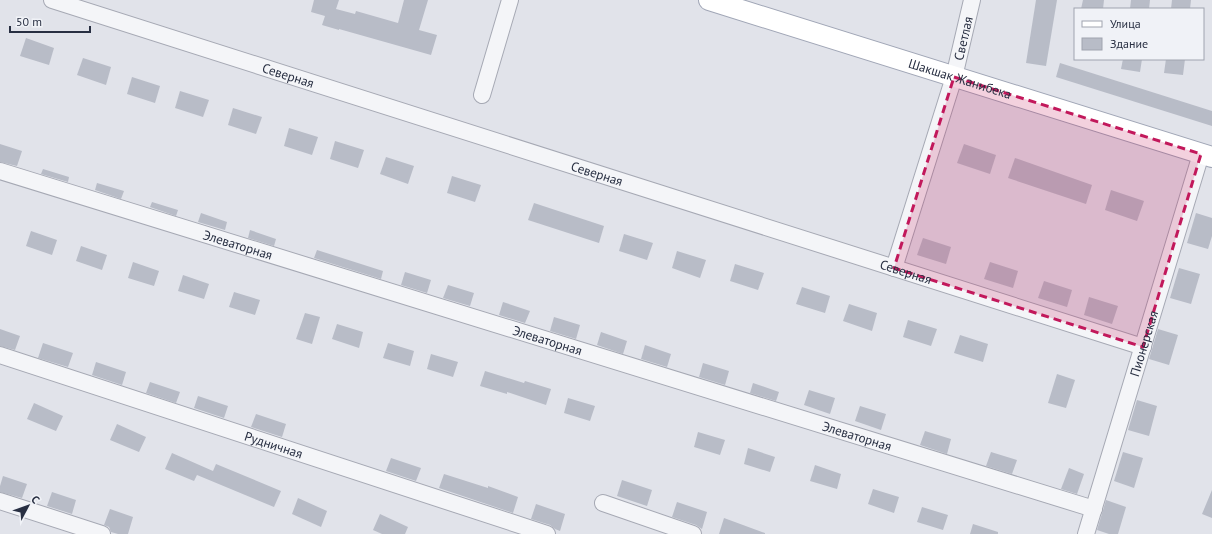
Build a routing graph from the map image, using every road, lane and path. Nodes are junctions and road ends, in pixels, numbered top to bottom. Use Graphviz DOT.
graph roads {
  1 [pos="52,0"];
  2 [pos="510,0"];
  3 [pos="709,0"];
  4 [pos="972,0"];
  5 [pos="954,77"];
  6 [pos="482,95"];
  7 [pos="1206,155"];
  8 [pos="0,171"];
  9 [pos="894,268"];
  10 [pos="1142,348"];
  11 [pos="0,355"];
  12 [pos="0,501"];
  13 [pos="603,503"];
  14 [pos="1094,509"];
  15 [pos="102,534"];
  16 [pos="547,534"];
  17 [pos="693,534"];
  18 [pos="1086,534"];
  1 -- 9 [label="street, Северная"];
  2 -- 6 [label="street"];
  3 -- 5 [label="main road, Шакшак Жанибека"];
  4 -- 5 [label="street, Светлая"];
  5 -- 7 [label="main road, Шакшак Жанибека"];
  5 -- 9 [label="street, Светлая"];
  7 -- 10 [label="street, Пионерская"];
  8 -- 14 [label="street, Элеваторная"];
  9 -- 10 [label="street, Северная"];
  10 -- 14 [label="street, Пионерская"];
  11 -- 16 [label="street, Рудничная"];
  12 -- 15 [label="street"];
  13 -- 17 [label="street"];
  14 -- 18 [label="street, Пионерская"];
}
